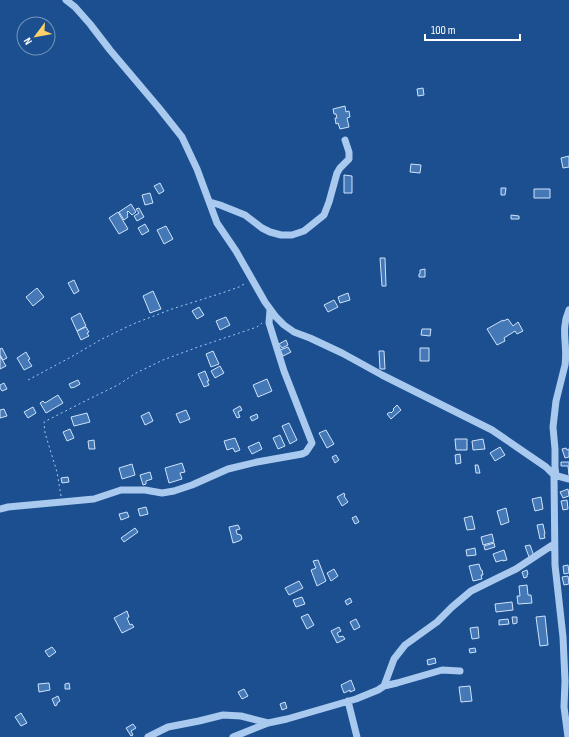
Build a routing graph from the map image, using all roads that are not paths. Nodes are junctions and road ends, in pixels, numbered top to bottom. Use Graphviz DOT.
graph roads {
  1 [pos="66,0"];
  2 [pos="345,140"];
  3 [pos="210,202"];
  4 [pos="569,310"];
  5 [pos="269,313"];
  6 [pos="555,475"];
  7 [pos="569,479"];
  8 [pos="0,508"];
  9 [pos="554,544"];
  10 [pos="460,670"];
  11 [pos="567,681"];
  12 [pos="384,686"];
  13 [pos="348,701"];
  14 [pos="268,723"];
  15 [pos="148,737"];
  16 [pos="233,737"];
  17 [pos="357,737"];
  18 [pos="568,737"];
  1 -- 3 [label="street"];
  2 -- 3 [label="street"];
  3 -- 5 [label="street"];
  4 -- 6 [label="street"];
  5 -- 6 [label="street"];
  5 -- 8 [label="street"];
  6 -- 7 [label="street"];
  6 -- 9 [label="street"];
  9 -- 11 [label="street"];
  9 -- 12 [label="street"];
  10 -- 12 [label="street"];
  11 -- 18 [label="street"];
  12 -- 13 [label="street"];
  13 -- 14 [label="street"];
  13 -- 17 [label="street"];
  14 -- 15 [label="street"];
  14 -- 16 [label="street"];
}
